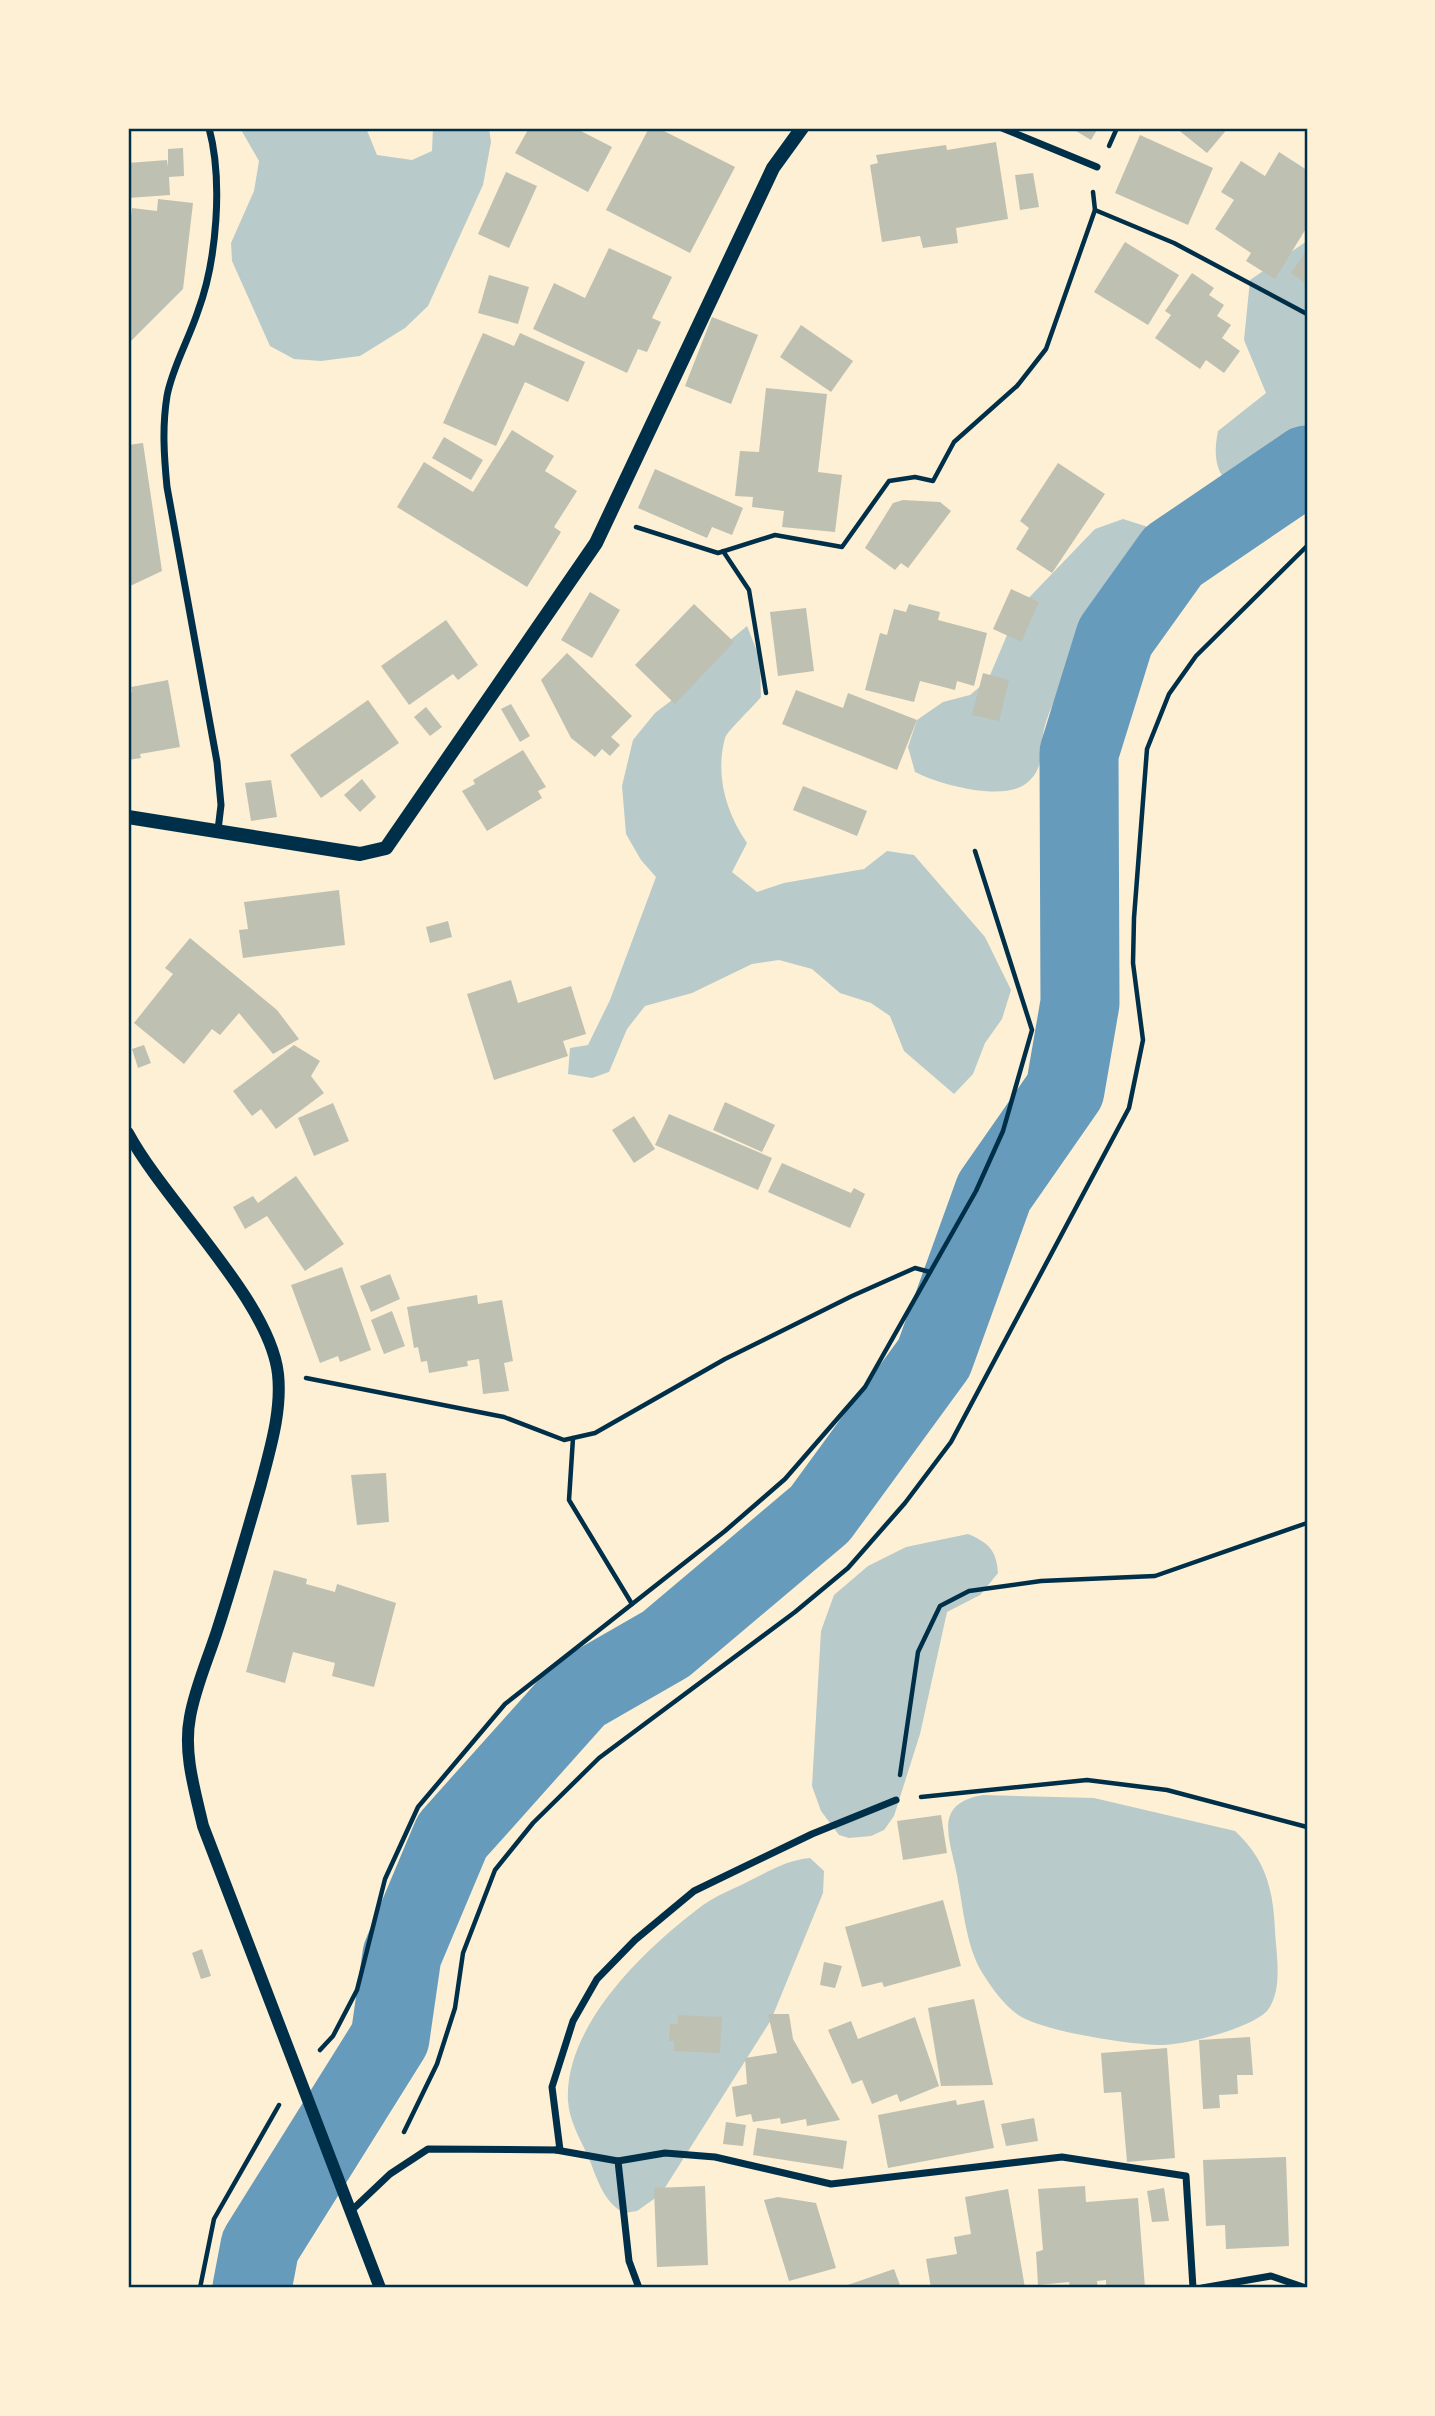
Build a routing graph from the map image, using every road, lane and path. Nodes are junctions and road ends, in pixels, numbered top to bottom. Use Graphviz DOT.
graph roads {
  1 [pos="209,128"];
  2 [pos="802,128"];
  3 [pos="1002,128"];
  4 [pos="1117,128"];
  5 [pos="1097,167"];
  6 [pos="1095,210"];
  7 [pos="1307,314"];
  8 [pos="607,518"];
  9 [pos="1307,546"];
  10 [pos="723,551"];
  11 [pos="766,693"];
  12 [pos="128,817"];
  13 [pos="218,830"];
  14 [pos="975,850"];
  15 [pos="128,1133"];
  16 [pos="930,1272"];
  17 [pos="278,1373"];
  18 [pos="573,1438"];
  19 [pos="1307,1523"];
  20 [pos="632,1604"];
  21 [pos="896,1800"];
  22 [pos="1307,1827"];
  23 [pos="298,2074"];
  24 [pos="553,2149"];
  25 [pos="412,2159"];
  26 [pos="618,2161"];
  27 [pos="351,2211"];
  28 [pos="200,2288"];
  29 [pos="380,2288"];
  30 [pos="639,2288"];
  31 [pos="1193,2288"];
  32 [pos="1202,2288"];
  33 [pos="1306,2288"];
  1 -- 13 [label="street"];
  2 -- 8 [label="main road"];
  3 -- 5 [label="street"];
  4 -- 5 [label="path"];
  5 -- 6 [label="path"];
  6 -- 7 [label="path"];
  6 -- 10 [label="path"];
  8 -- 10 [label="path"];
  8 -- 13 [label="main road"];
  9 -- 25 [label="path"];
  10 -- 11 [label="path"];
  12 -- 13 [label="main road"];
  14 -- 16 [label="path"];
  15 -- 17 [label="street"];
  16 -- 18 [label="path"];
  16 -- 20 [label="path"];
  17 -- 18 [label="path"];
  17 -- 23 [label="street"];
  18 -- 20 [label="path"];
  19 -- 21 [label="path"];
  20 -- 23 [label="path"];
  21 -- 22 [label="path"];
  21 -- 24 [label="street"];
  23 -- 27 [label="street"];
  23 -- 28 [label="path"];
  24 -- 25 [label="street"];
  24 -- 26 [label="street"];
  25 -- 27 [label="street"];
  26 -- 30 [label="street"];
  26 -- 31 [label="street"];
  27 -- 29 [label="street"];
  32 -- 33 [label="street"];
}
